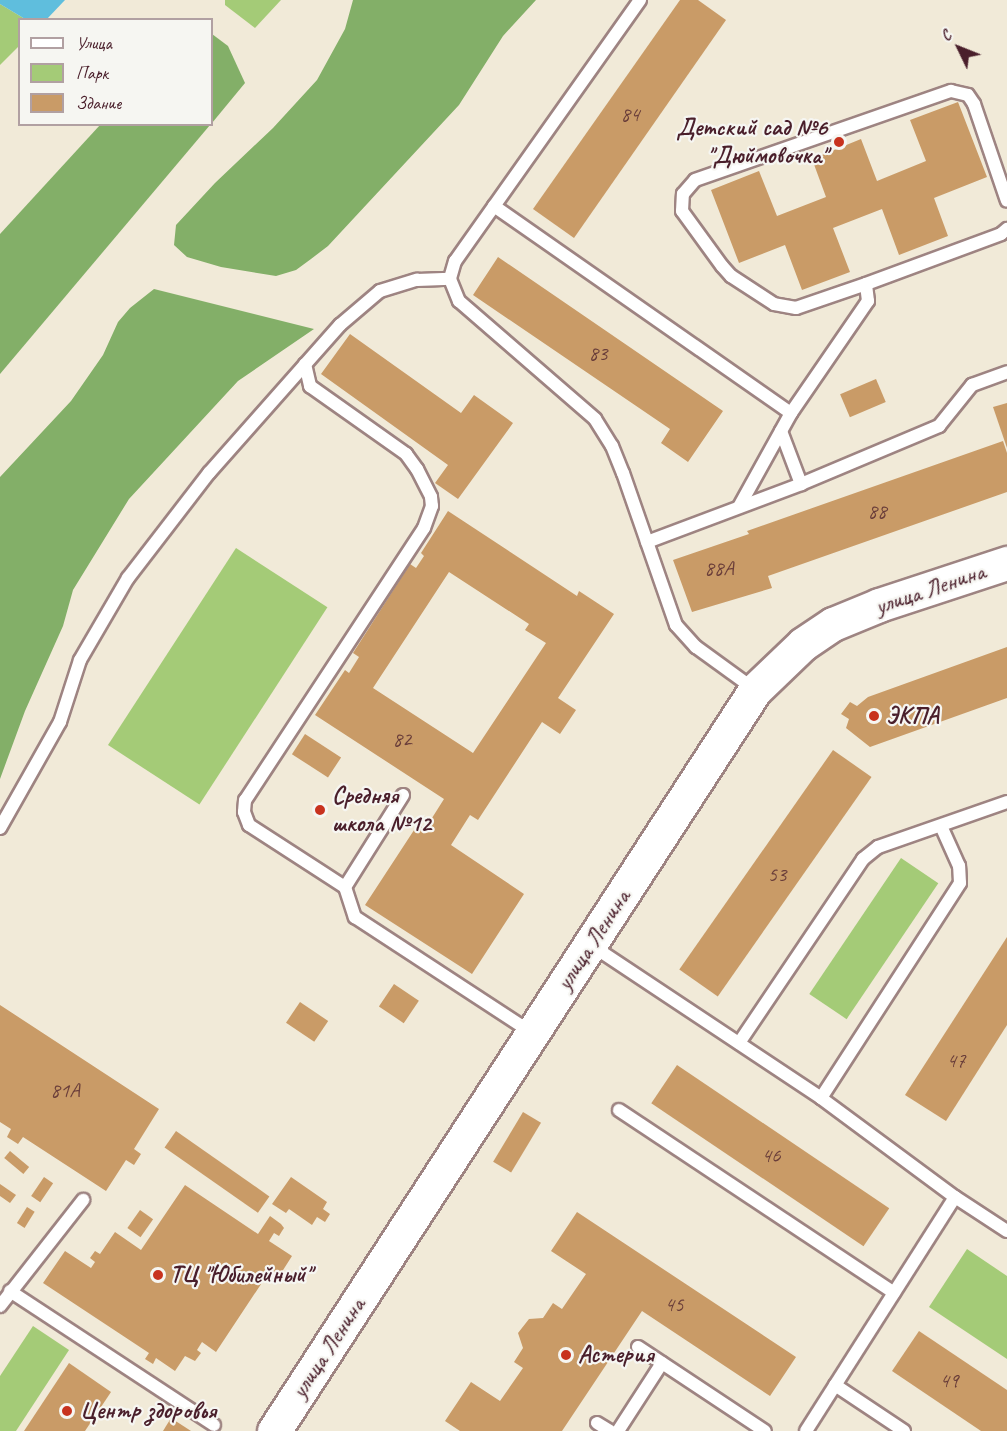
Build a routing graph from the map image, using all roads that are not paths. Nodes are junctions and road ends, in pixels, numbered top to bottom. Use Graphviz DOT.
graph roads {
  1 [pos="640,0"];
  2 [pos="1007,201"];
  3 [pos="494,206"];
  4 [pos="1007,229"];
  5 [pos="450,279"];
  6 [pos="866,284"];
  7 [pos="305,364"];
  8 [pos="1007,372"];
  9 [pos="791,413"];
  10 [pos="781,431"];
  11 [pos="801,484"];
  12 [pos="739,507"];
  13 [pos="647,542"];
  14 [pos="1007,563"];
  15 [pos="755,690"];
  16 [pos="403,795"];
  17 [pos="1007,802"];
  18 [pos="941,826"];
  19 [pos="0,828"];
  20 [pos="345,887"];
  21 [pos="590,944"];
  22 [pos="532,1033"];
  23 [pos="739,1043"];
  24 [pos="821,1098"];
  25 [pos="620,1110"];
  26 [pos="956,1197"];
  27 [pos="83,1200"];
  28 [pos="1007,1231"];
  29 [pos="10,1291"];
  30 [pos="894,1293"];
  31 [pos="0,1306"];
  32 [pos="638,1347"];
  33 [pos="662,1363"];
  34 [pos="835,1385"];
  35 [pos="597,1423"];
  36 [pos="214,1425"];
  37 [pos="274,1431"];
  38 [pos="610,1431"];
  39 [pos="618,1431"];
  40 [pos="765,1431"];
  41 [pos="806,1431"];
  42 [pos="904,1431"];
  1 -- 3 [label="lane"];
  2 -- 6 [label="lane"];
  3 -- 5 [label="lane"];
  3 -- 9 [label="lane"];
  4 -- 6 [label="lane"];
  5 -- 7 [label="lane"];
  5 -- 13 [label="lane"];
  6 -- 9 [label="lane"];
  7 -- 19 [label="lane"];
  7 -- 20 [label="lane"];
  8 -- 11 [label="lane"];
  9 -- 10 [label="lane"];
  10 -- 11 [label="lane"];
  10 -- 12 [label="lane"];
  11 -- 12 [label="lane"];
  12 -- 13 [label="lane"];
  13 -- 15 [label="lane"];
  14 -- 15 [label="main road, улица Ленина"];
  15 -- 21 [label="main road, улица Ленина"];
  16 -- 20 [label="lane"];
  17 -- 18 [label="lane"];
  18 -- 23 [label="lane"];
  18 -- 24 [label="lane"];
  20 -- 22 [label="lane"];
  21 -- 22 [label="main road, улица Ленина"];
  21 -- 23 [label="lane"];
  22 -- 37 [label="main road, улица Ленина"];
  23 -- 24 [label="lane"];
  24 -- 26 [label="lane"];
  25 -- 30 [label="lane"];
  26 -- 28 [label="lane"];
  26 -- 30 [label="lane"];
  27 -- 29 [label="lane"];
  29 -- 31 [label="lane"];
  29 -- 36 [label="lane"];
  30 -- 34 [label="lane"];
  32 -- 33 [label="lane"];
  33 -- 39 [label="lane"];
  33 -- 40 [label="lane"];
  34 -- 41 [label="lane"];
  34 -- 42 [label="lane"];
  35 -- 38 [label="lane"];
}
